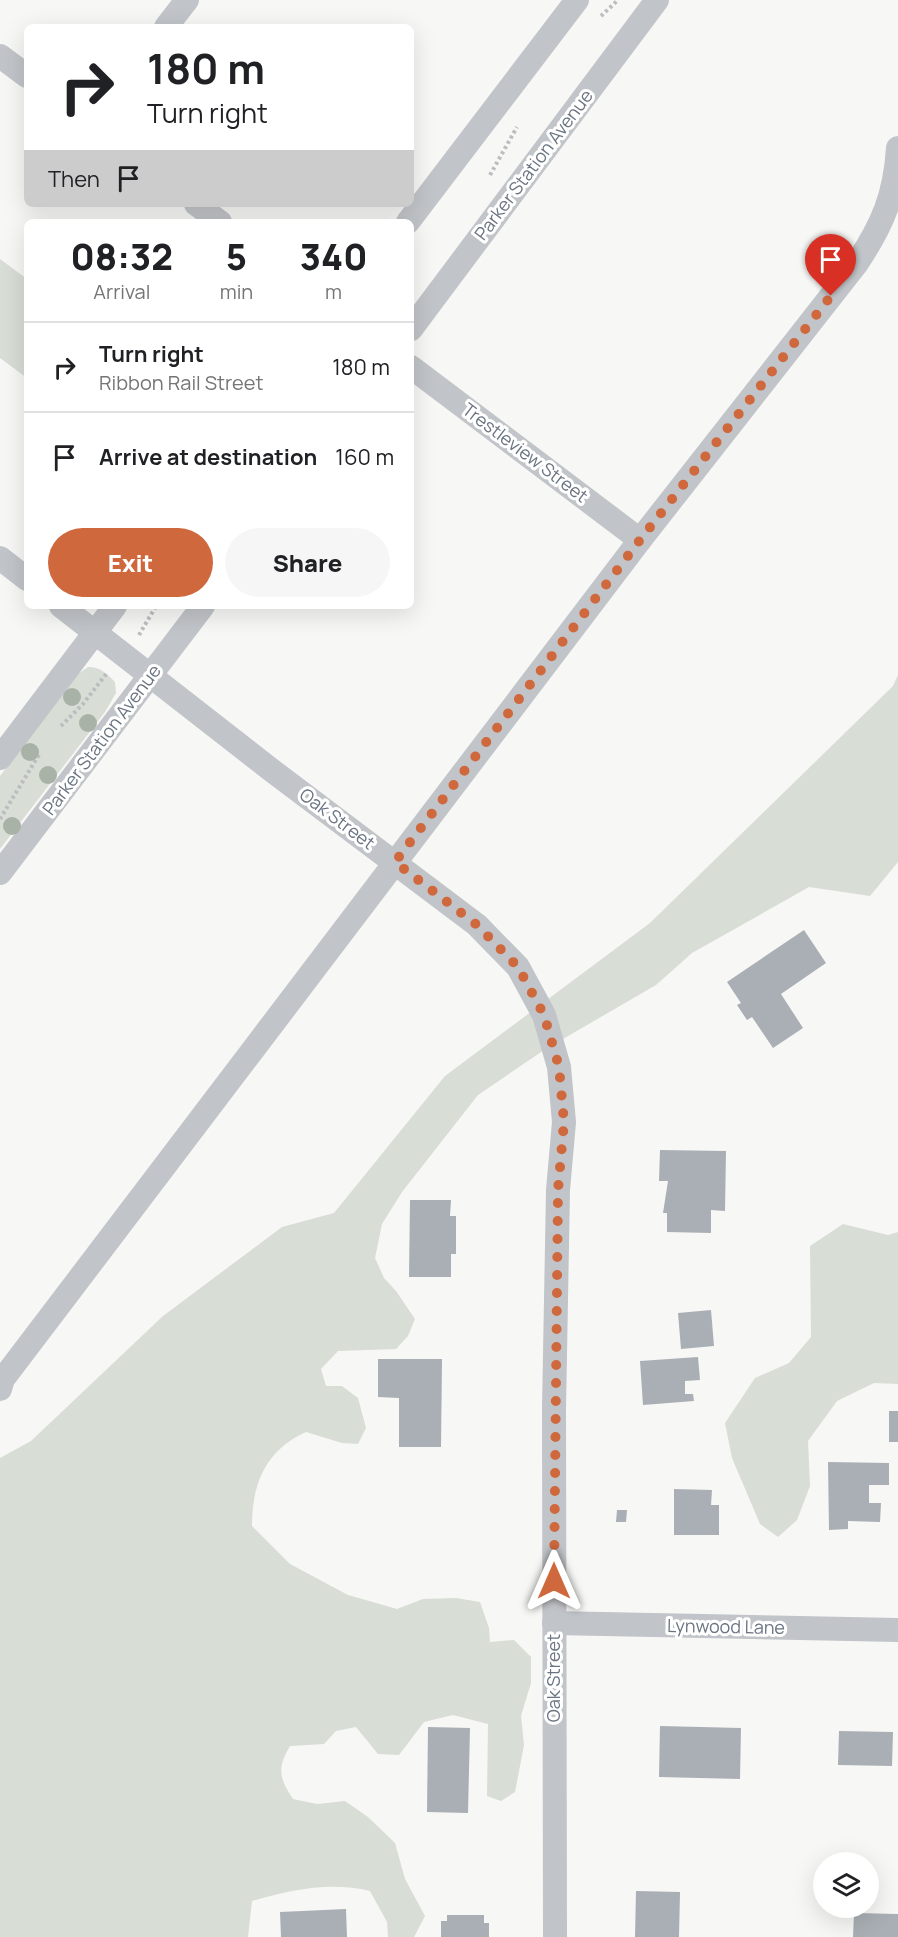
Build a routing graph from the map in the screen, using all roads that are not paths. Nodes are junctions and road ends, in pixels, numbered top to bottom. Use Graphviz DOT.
graph roads {
  1 [pos="187,0"];
  2 [pos="577,0"];
  3 [pos="657,0"];
  4 [pos="168,24"];
  5 [pos="0,56"];
  6 [pos="24,74"];
  7 [pos="898,148"];
  8 [pos="200,207"];
  9 [pos="215,219"];
  10 [pos="410,219"];
  11 [pos="414,325"];
  12 [pos="414,369"];
  13 [pos="640,540"];
  14 [pos="0,558"];
  15 [pos="24,577"];
  16 [pos="65,609"];
  17 [pos="114,609"];
  18 [pos="201,609"];
  19 [pos="95,633"];
  20 [pos="151,675"];
  21 [pos="0,758"];
  22 [pos="395,862"];
  23 [pos="0,873"];
  24 [pos="0,1389"];
  25 [pos="554,1623"];
  26 [pos="898,1630"];
  27 [pos="555,1937"];
  1 -- 4 [label="street"];
  2 -- 10 [label="street"];
  3 -- 11 [label="street, Parker Station Avenue"];
  5 -- 6 [label="street"];
  7 -- 13 [label="street"];
  8 -- 9 [label="street"];
  12 -- 13 [label="street, Trestleview Street"];
  13 -- 22 [label="street"];
  14 -- 15 [label="street"];
  16 -- 19 [label="street, Oak Street"];
  17 -- 19 [label="street"];
  18 -- 20 [label="street, Parker Station Avenue"];
  19 -- 20 [label="street, Oak Street"];
  19 -- 21 [label="street"];
  20 -- 22 [label="street, Oak Street"];
  20 -- 23 [label="street, Parker Station Avenue"];
  22 -- 24 [label="street"];
  22 -- 25 [label="street, Oak Street"];
  25 -- 26 [label="street, Lynwood Lane"];
  25 -- 27 [label="street, Oak Street"];
}
